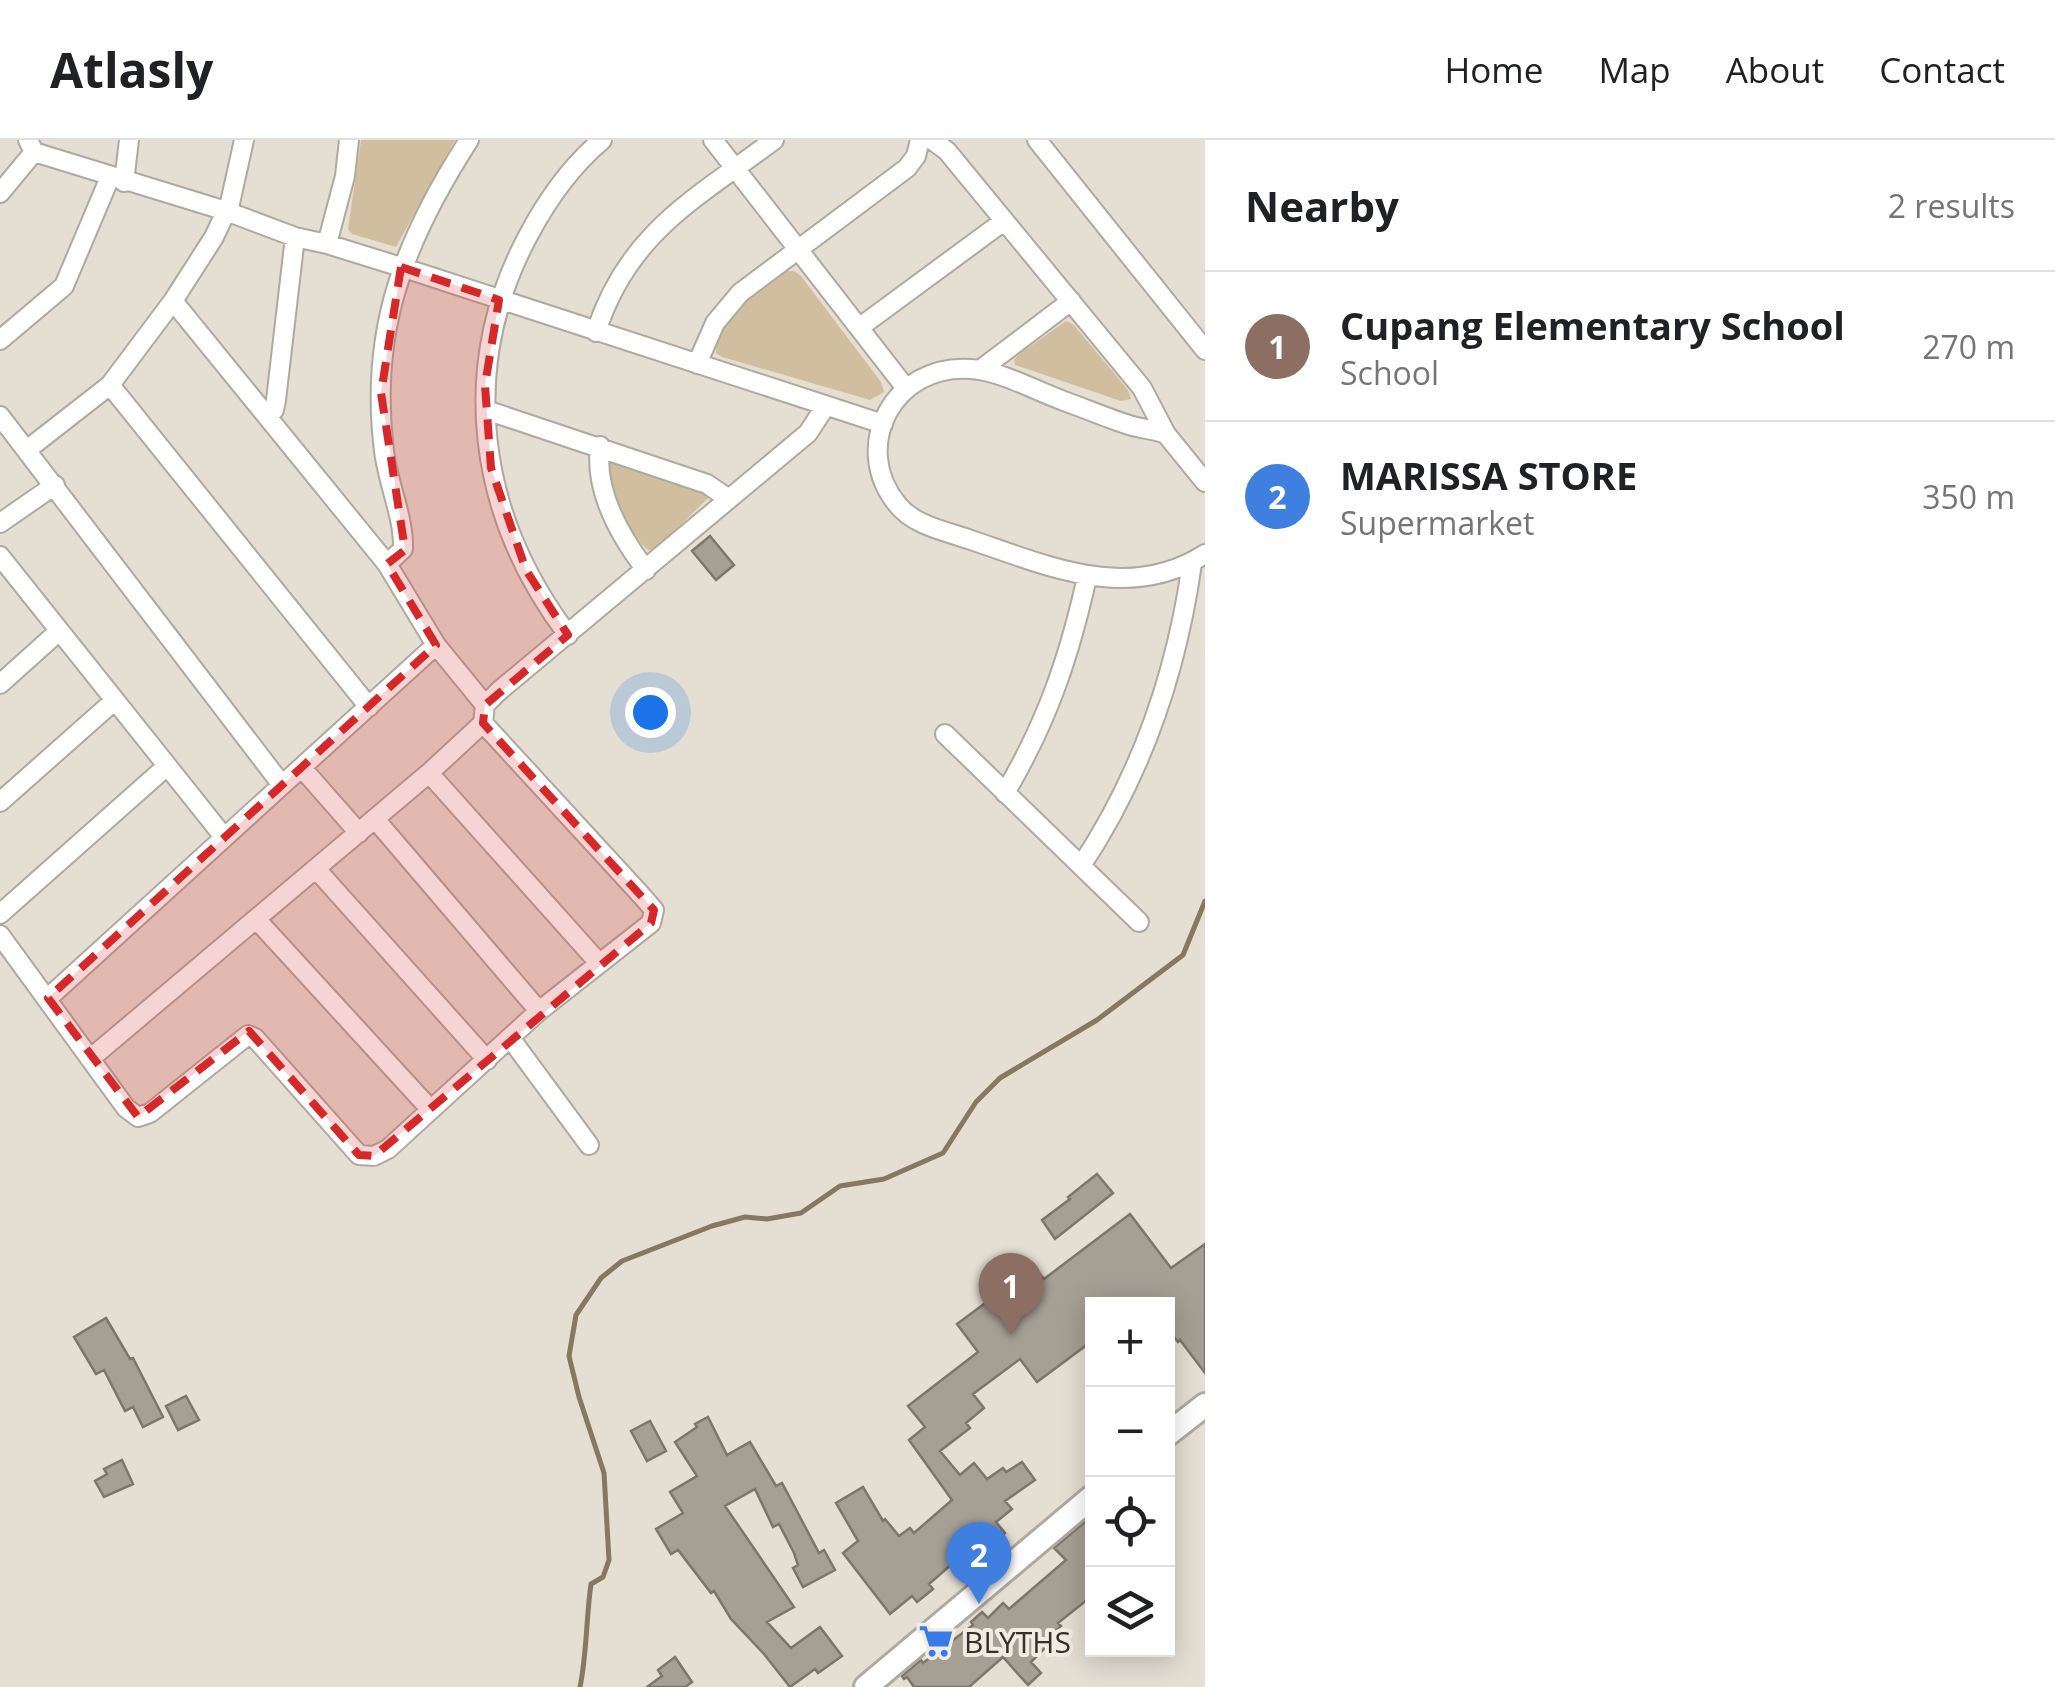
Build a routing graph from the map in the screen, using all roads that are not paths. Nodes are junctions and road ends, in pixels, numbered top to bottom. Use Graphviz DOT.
graph roads {
  1 [pos="130,140"];
  2 [pos="244,140"];
  3 [pos="349,140"];
  4 [pos="468,140"];
  5 [pos="602,140"];
  6 [pos="714,140"];
  7 [pos="774,140"];
  8 [pos="920,140"];
  9 [pos="932,140"];
  10 [pos="1036,140"];
  11 [pos="31,146"];
  12 [pos="736,169"];
  13 [pos="117,180"];
  14 [pos="0,193"];
  15 [pos="226,211"];
  16 [pos="1004,221"];
  17 [pos="295,237"];
  18 [pos="327,244"];
  19 [pos="799,249"];
  20 [pos="402,267"];
  21 [pos="499,300"];
  22 [pos="173,301"];
  23 [pos="1071,301"];
  24 [pos="860,327"];
  25 [pos="596,332"];
  26 [pos="0,340"];
  27 [pos="1205,350"];
  28 [pos="696,364"];
  29 [pos="980,370"];
  30 [pos="110,385"];
  31 [pos="905,387"];
  32 [pos="824,406"];
  33 [pos="486,410"];
  34 [pos="268,416"];
  35 [pos="883,424"];
  36 [pos="3,426"];
  37 [pos="1166,434"];
  38 [pos="600,446"];
  39 [pos="28,449"];
  40 [pos="1205,482"];
  41 [pos="55,485"];
  42 [pos="729,499"];
  43 [pos="0,522"];
  44 [pos="0,556"];
  45 [pos="1198,558"];
  46 [pos="387,564"];
  47 [pos="646,570"];
  48 [pos="1087,577"];
  49 [pos="58,632"];
  50 [pos="568,635"];
  51 [pos="436,645"];
  52 [pos="0,684"];
  53 [pos="114,702"];
  54 [pos="368,707"];
  55 [pos="484,714"];
  56 [pos="945,734"];
  57 [pos="167,766"];
  58 [pos="302,768"];
  59 [pos="429,773"];
  60 [pos="282,785"];
  61 [pos="1006,793"];
  62 [pos="0,802"];
  63 [pos="375,820"];
  64 [pos="359,833"];
  65 [pos="224,836"];
  66 [pos="1081,866"];
  67 [pos="317,870"];
  68 [pos="0,914"];
  69 [pos="257,920"];
  70 [pos="1139,922"];
  71 [pos="0,935"];
  72 [pos="599,962"];
  73 [pos="48,998"];
  74 [pos="539,1011"];
  75 [pos="510,1039"];
  76 [pos="92,1058"];
  77 [pos="487,1060"];
  78 [pos="431,1110"];
  79 [pos="589,1145"];
  80 [pos="1205,1406"];
  81 [pos="1175,1429"];
  82 [pos="1085,1504"];
  83 [pos="866,1687"];
  1 -- 13 [label="street"];
  2 -- 15 [label="street"];
  3 -- 18 [label="street"];
  4 -- 20 [label="street"];
  5 -- 21 [label="street"];
  6 -- 12 [label="street"];
  7 -- 12 [label="street"];
  8 -- 19 [label="street"];
  9 -- 16 [label="street"];
  10 -- 27 [label="street"];
  11 -- 13 [label="street"];
  11 -- 14 [label="street"];
  12 -- 19 [label="street"];
  12 -- 25 [label="street"];
  13 -- 15 [label="street"];
  13 -- 26 [label="street"];
  15 -- 17 [label="street"];
  15 -- 22 [label="street"];
  16 -- 23 [label="street"];
  16 -- 24 [label="street"];
  17 -- 18 [label="street"];
  17 -- 34 [label="street"];
  18 -- 20 [label="street"];
  19 -- 24 [label="street"];
  19 -- 28 [label="street"];
  20 -- 21 [label="street"];
  20 -- 46 [label="street"];
  21 -- 25 [label="street"];
  21 -- 33 [label="street"];
  22 -- 30 [label="street"];
  22 -- 34 [label="street"];
  23 -- 29 [label="street"];
  23 -- 37 [label="street"];
  24 -- 31 [label="street"];
  25 -- 28 [label="street"];
  28 -- 32 [label="street"];
  29 -- 31 [label="street"];
  29 -- 37 [label="street"];
  30 -- 39 [label="street"];
  30 -- 54 [label="street"];
  31 -- 35 [label="street"];
  32 -- 35 [label="street"];
  32 -- 42 [label="street"];
  33 -- 38 [label="street"];
  33 -- 50 [label="street"];
  34 -- 46 [label="street"];
  35 -- 48 [label="street"];
  36 -- 39 [label="street"];
  37 -- 40 [label="street"];
  38 -- 42 [label="street"];
  38 -- 47 [label="street"];
  39 -- 41 [label="street"];
  41 -- 43 [label="street"];
  41 -- 60 [label="street"];
  42 -- 47 [label="street"];
  44 -- 49 [label="street"];
  45 -- 48 [label="street"];
  45 -- 66 [label="street"];
  46 -- 51 [label="street"];
  47 -- 50 [label="street"];
  48 -- 61 [label="street"];
  49 -- 52 [label="street"];
  49 -- 53 [label="street"];
  50 -- 55 [label="street"];
  51 -- 54 [label="street"];
  51 -- 55 [label="street"];
  53 -- 57 [label="street"];
  53 -- 62 [label="street"];
  54 -- 58 [label="street"];
  55 -- 59 [label="street"];
  55 -- 72 [label="street"];
  56 -- 61 [label="street"];
  57 -- 65 [label="street"];
  57 -- 68 [label="street"];
  58 -- 60 [label="street"];
  58 -- 64 [label="street"];
  59 -- 63 [label="street"];
  59 -- 72 [label="street"];
  60 -- 65 [label="street"];
  61 -- 66 [label="street"];
  63 -- 64 [label="street"];
  63 -- 74 [label="street"];
  64 -- 67 [label="street"];
  65 -- 73 [label="street"];
  66 -- 70 [label="street"];
  67 -- 69 [label="street"];
  67 -- 77 [label="street"];
  69 -- 76 [label="street"];
  69 -- 78 [label="street"];
  71 -- 73 [label="street"];
  72 -- 74 [label="street"];
  73 -- 76 [label="street"];
  74 -- 75 [label="street"];
  75 -- 77 [label="street"];
  75 -- 79 [label="street"];
  76 -- 78 [label="street"];
  77 -- 78 [label="street"];
  80 -- 81 [label="main road"];
  82 -- 83 [label="main road"];
}
